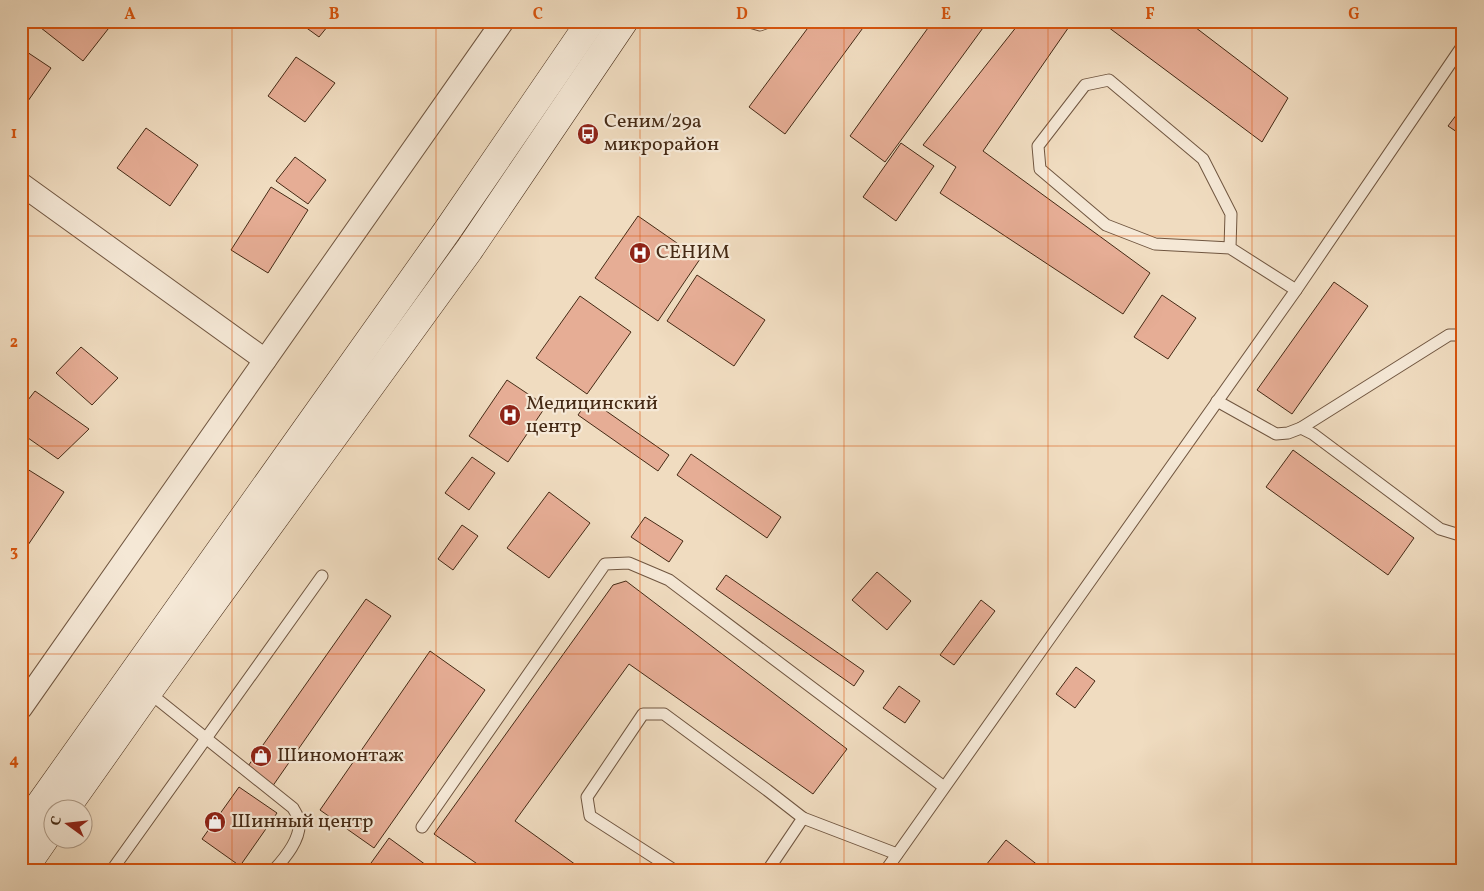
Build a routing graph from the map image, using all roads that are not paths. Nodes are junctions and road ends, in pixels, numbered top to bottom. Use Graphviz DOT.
graph roads {
  1 [pos="503,21"];
  2 [pos="591,21"];
  3 [pos="624,21"];
  4 [pos="746,21"];
  5 [pos="771,21"];
  6 [pos="1463,44"];
  7 [pos="21,184"];
  8 [pos="447,231"];
  9 [pos="1230,248"];
  10 [pos="469,250"];
  11 [pos="1296,290"];
  12 [pos="1463,335"];
  13 [pos="265,360"];
  14 [pos="1218,401"];
  15 [pos="1302,428"];
  16 [pos="1463,536"];
  17 [pos="322,576"];
  18 [pos="139,685"];
  19 [pos="21,708"];
  20 [pos="206,738"];
  21 [pos="944,787"];
  22 [pos="72,798"];
  23 [pos="803,818"];
  24 [pos="422,827"];
  25 [pos="21,831"];
  26 [pos="42,842"];
  27 [pos="897,854"];
  28 [pos="23,870"];
  29 [pos="112,870"];
  30 [pos="274,870"];
  31 [pos="674,870"];
  32 [pos="768,870"];
  33 [pos="886,870"];
  1 -- 13 [label="street"];
  2 -- 8 [label="main road"];
  3 -- 10 [label="main road"];
  4 -- 5 [label="lane"];
  6 -- 11 [label="lane"];
  7 -- 13 [label="street"];
  8 -- 10 [label="main road"];
  8 -- 18 [label="main road"];
  9 -- 9 [label="lane"];
  9 -- 11 [label="lane"];
  10 -- 18 [label="main road"];
  11 -- 14 [label="lane"];
  12 -- 15 [label="lane"];
  13 -- 19 [label="street"];
  14 -- 15 [label="lane"];
  14 -- 21 [label="lane"];
  15 -- 16 [label="lane"];
  17 -- 20 [label="lane"];
  18 -- 20 [label="lane"];
  18 -- 22 [label="main road"];
  18 -- 25 [label="main road"];
  20 -- 29 [label="lane"];
  20 -- 30 [label="lane"];
  21 -- 24 [label="lane"];
  21 -- 27 [label="lane"];
  23 -- 27 [label="lane"];
  23 -- 31 [label="lane"];
  23 -- 32 [label="lane"];
  26 -- 28 [label="main road"];
  27 -- 33 [label="lane"];
}
